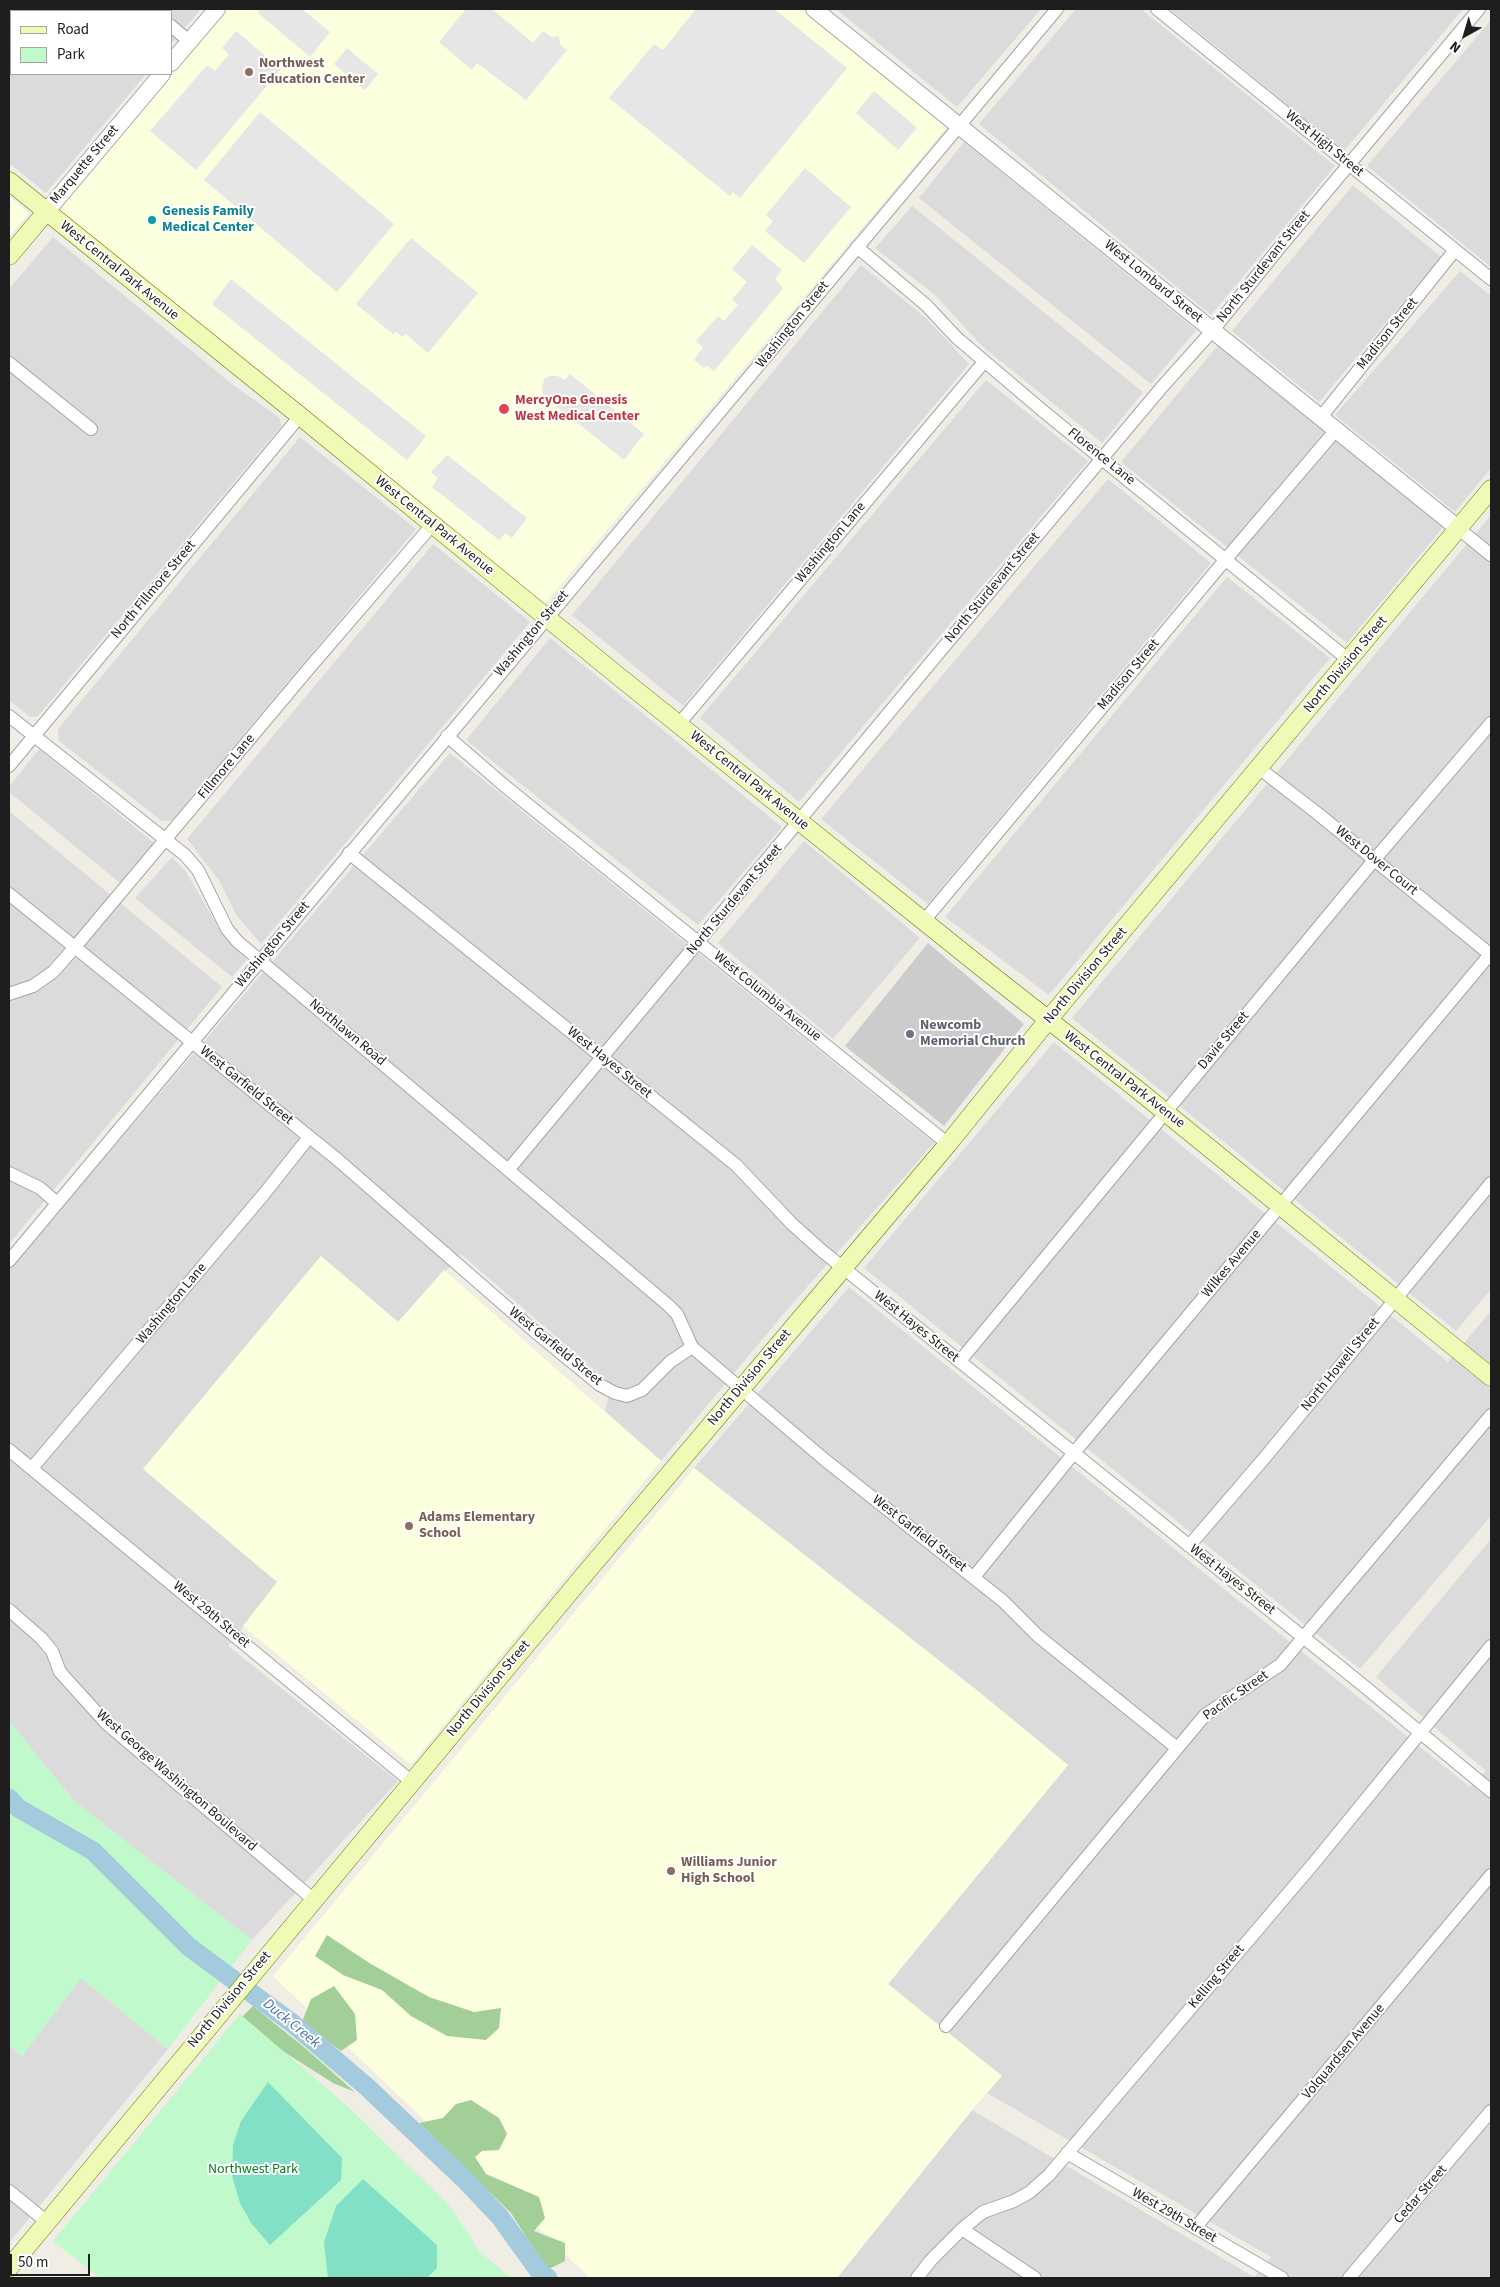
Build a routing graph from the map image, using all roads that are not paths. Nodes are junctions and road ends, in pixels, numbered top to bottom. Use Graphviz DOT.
graph roads {
  1 [pos="217,9"];
  2 [pos="814,9"];
  3 [pos="1057,9"];
  4 [pos="1157,9"];
  5 [pos="1479,9"];
  6 [pos="172,27"];
  7 [pos="189,41"];
  8 [pos="172,61"];
  9 [pos="161,75"];
  10 [pos="960,125"];
  11 [pos="1349,164"];
  12 [pos="9,181"];
  13 [pos="46,212"];
  14 [pos="856,247"];
  15 [pos="1455,250"];
  16 [pos="9,256"];
  17 [pos="1491,279"];
  18 [pos="1213,330"];
  19 [pos="984,362"];
  20 [pos="9,364"];
  21 [pos="300,416"];
  22 [pos="1320,417"];
  23 [pos="91,429"];
  24 [pos="1336,430"];
  25 [pos="1102,458"];
  26 [pos="1491,489"];
  27 [pos="433,524"];
  28 [pos="1459,529"];
  29 [pos="1491,555"];
  30 [pos="1226,559"];
  31 [pos="546,617"];
  32 [pos="1350,660"];
  33 [pos="9,716"];
  34 [pos="1491,723"];
  35 [pos="678,725"];
  36 [pos="34,736"];
  37 [pos="447,736"];
  38 [pos="9,766"];
  39 [pos="1260,770"];
  40 [pos="799,822"];
  41 [pos="166,840"];
  42 [pos="349,853"];
  43 [pos="1375,860"];
  44 [pos="9,894"];
  45 [pos="924,922"];
  46 [pos="699,943"];
  47 [pos="75,948"];
  48 [pos="1491,954"];
  49 [pos="260,960"];
  50 [pos="9,994"];
  51 [pos="1048,1020"];
  52 [pos="192,1042"];
  53 [pos="603,1057"];
  54 [pos="1165,1112"];
  55 [pos="309,1137"];
  56 [pos="948,1144"];
  57 [pos="509,1169"];
  58 [pos="9,1173"];
  59 [pos="1491,1183"];
  60 [pos="57,1203"];
  61 [pos="1280,1206"];
  62 [pos="9,1261"];
  63 [pos="843,1268"];
  64 [pos="1395,1300"];
  65 [pos="692,1347"];
  66 [pos="960,1361"];
  67 [pos="1491,1378"];
  68 [pos="741,1389"];
  69 [pos="1491,1415"];
  70 [pos="9,1450"];
  71 [pos="1073,1454"];
  72 [pos="32,1468"];
  73 [pos="1188,1546"];
  74 [pos="974,1577"];
  75 [pos="9,1610"];
  76 [pos="1304,1638"];
  77 [pos="1491,1646"];
  78 [pos="1420,1732"];
  79 [pos="1177,1748"];
  80 [pos="412,1782"];
  81 [pos="1491,1792"];
  82 [pos="1491,1875"];
  83 [pos="314,1900"];
  84 [pos="946,2026"];
  85 [pos="1491,2111"];
  86 [pos="1067,2154"];
  87 [pos="9,2191"];
  88 [pos="46,2222"];
  89 [pos="1195,2228"];
  90 [pos="962,2229"];
  91 [pos="9,2268"];
  92 [pos="917,2278"];
  93 [pos="1035,2278"];
  94 [pos="1282,2278"];
  95 [pos="1349,2278"];
  1 -- 7 [label="street"];
  2 -- 10 [label="street, West Lombard Street"];
  3 -- 10 [label="street, Washington Street"];
  4 -- 11 [label="street, West High Street"];
  5 -- 11 [label="street, North Sturdevant Street"];
  6 -- 7 [label="street"];
  7 -- 8 [label="street"];
  9 -- 13 [label="street, Marquette Street"];
  10 -- 14 [label="street, Washington Street"];
  10 -- 18 [label="street, West Lombard Street"];
  11 -- 15 [label="street, West High Street"];
  11 -- 18 [label="street, North Sturdevant Street"];
  12 -- 13 [label="main road, West Central Park Avenue"];
  13 -- 16 [label="main road, Marquette Street"];
  13 -- 21 [label="main road, West Central Park Avenue"];
  14 -- 19 [label="street, Florence Lane"];
  14 -- 31 [label="street, Washington Street"];
  15 -- 17 [label="street, West High Street"];
  15 -- 22 [label="street, Madison Street"];
  18 -- 22 [label="street, West Lombard Street"];
  18 -- 25 [label="street, North Sturdevant Street"];
  19 -- 25 [label="street, Florence Lane"];
  19 -- 35 [label="street, Washington Lane"];
  20 -- 23 [label="street"];
  21 -- 27 [label="main road, West Central Park Avenue"];
  21 -- 36 [label="street, North Fillmore Street"];
  22 -- 24 [label="street, West Lombard Street"];
  24 -- 28 [label="street, West Lombard Street"];
  24 -- 30 [label="street, Madison Street"];
  25 -- 30 [label="street, Florence Lane"];
  25 -- 40 [label="street, North Sturdevant Street"];
  26 -- 28 [label="main road, North Division Street"];
  27 -- 31 [label="main road, West Central Park Avenue"];
  27 -- 41 [label="street, Fillmore Lane"];
  28 -- 29 [label="street, West Lombard Street"];
  28 -- 32 [label="main road, North Division Street"];
  30 -- 32 [label="street, Florence Lane"];
  30 -- 45 [label="street, Madison Street"];
  31 -- 35 [label="main road, West Central Park Avenue"];
  31 -- 37 [label="street, Washington Street"];
  32 -- 39 [label="main road, North Division Street"];
  33 -- 36 [label="street, Northlawn Road"];
  34 -- 43 [label="street, Davie Street"];
  35 -- 40 [label="main road, West Central Park Avenue"];
  36 -- 38 [label="street, North Fillmore Street"];
  36 -- 41 [label="street, Northlawn Road"];
  37 -- 42 [label="street, Washington Street"];
  37 -- 46 [label="street, West Columbia Avenue"];
  39 -- 43 [label="street, West Dover Court"];
  39 -- 51 [label="main road, North Division Street"];
  40 -- 45 [label="main road, West Central Park Avenue"];
  40 -- 46 [label="street, North Sturdevant Street"];
  41 -- 47 [label="street, Fillmore Lane"];
  41 -- 49 [label="street, Northlawn Road"];
  42 -- 49 [label="street, Washington Street"];
  42 -- 53 [label="street, West Hayes Street"];
  43 -- 48 [label="street, West Dover Court"];
  43 -- 54 [label="street, Davie Street"];
  44 -- 47 [label="street, West Garfield Street"];
  45 -- 51 [label="main road, West Central Park Avenue"];
  46 -- 53 [label="street, North Sturdevant Street"];
  46 -- 56 [label="street, West Columbia Avenue"];
  47 -- 50 [label="street, Fillmore Lane"];
  47 -- 52 [label="street, West Garfield Street"];
  48 -- 61 [label="street, Wilkes Avenue"];
  49 -- 52 [label="street, Washington Street"];
  49 -- 57 [label="street, Northlawn Road"];
  51 -- 54 [label="main road, West Central Park Avenue"];
  51 -- 56 [label="main road, North Division Street"];
  52 -- 55 [label="street, West Garfield Street"];
  52 -- 60 [label="street, Washington Street"];
  53 -- 57 [label="street, North Sturdevant Street"];
  53 -- 63 [label="street, West Hayes Street"];
  54 -- 61 [label="main road, West Central Park Avenue"];
  54 -- 66 [label="street, Davie Street"];
  55 -- 65 [label="street, West Garfield Street"];
  55 -- 72 [label="street, Washington Lane"];
  56 -- 63 [label="main road, North Division Street"];
  57 -- 65 [label="street, Northlawn Road"];
  58 -- 60 [label="street"];
  59 -- 64 [label="street, North Howell Street"];
  60 -- 62 [label="street, Washington Street"];
  61 -- 64 [label="main road, West Central Park Avenue"];
  61 -- 71 [label="street, Wilkes Avenue"];
  63 -- 66 [label="street, West Hayes Street"];
  63 -- 68 [label="main road, North Division Street"];
  64 -- 67 [label="main road, West Central Park Avenue"];
  64 -- 73 [label="street, North Howell Street"];
  65 -- 68 [label="street, West Garfield Street"];
  66 -- 71 [label="street, West Hayes Street"];
  68 -- 74 [label="street, West Garfield Street"];
  68 -- 80 [label="main road, North Division Street"];
  69 -- 76 [label="street, Pacific Street"];
  70 -- 72 [label="street, West 29th Street"];
  71 -- 73 [label="street, West Hayes Street"];
  71 -- 74 [label="street, Wilkes Avenue"];
  72 -- 80 [label="street, West 29th Street"];
  73 -- 76 [label="street, West Hayes Street"];
  74 -- 79 [label="street, West Garfield Street"];
  75 -- 83 [label="street, West George Washington Boulevard"];
  76 -- 78 [label="street, West Hayes Street"];
  76 -- 79 [label="street, Pacific Street"];
  77 -- 78 [label="street, Kelling Street"];
  78 -- 81 [label="street, West Hayes Street"];
  78 -- 86 [label="street, Kelling Street"];
  79 -- 84 [label="street, Pacific Street"];
  80 -- 83 [label="main road, North Division Street"];
  82 -- 89 [label="street, Volquardsen Avenue"];
  83 -- 88 [label="main road, North Division Street"];
  85 -- 95 [label="street, Cedar Street"];
  86 -- 89 [label="street, West 29th Street"];
  86 -- 90 [label="street, Kelling Street"];
  87 -- 88 [label="street"];
  88 -- 91 [label="main road, North Division Street"];
  89 -- 94 [label="street, West 29th Street"];
  90 -- 92 [label="street, Kelling Street"];
  90 -- 93 [label="street"];
}
